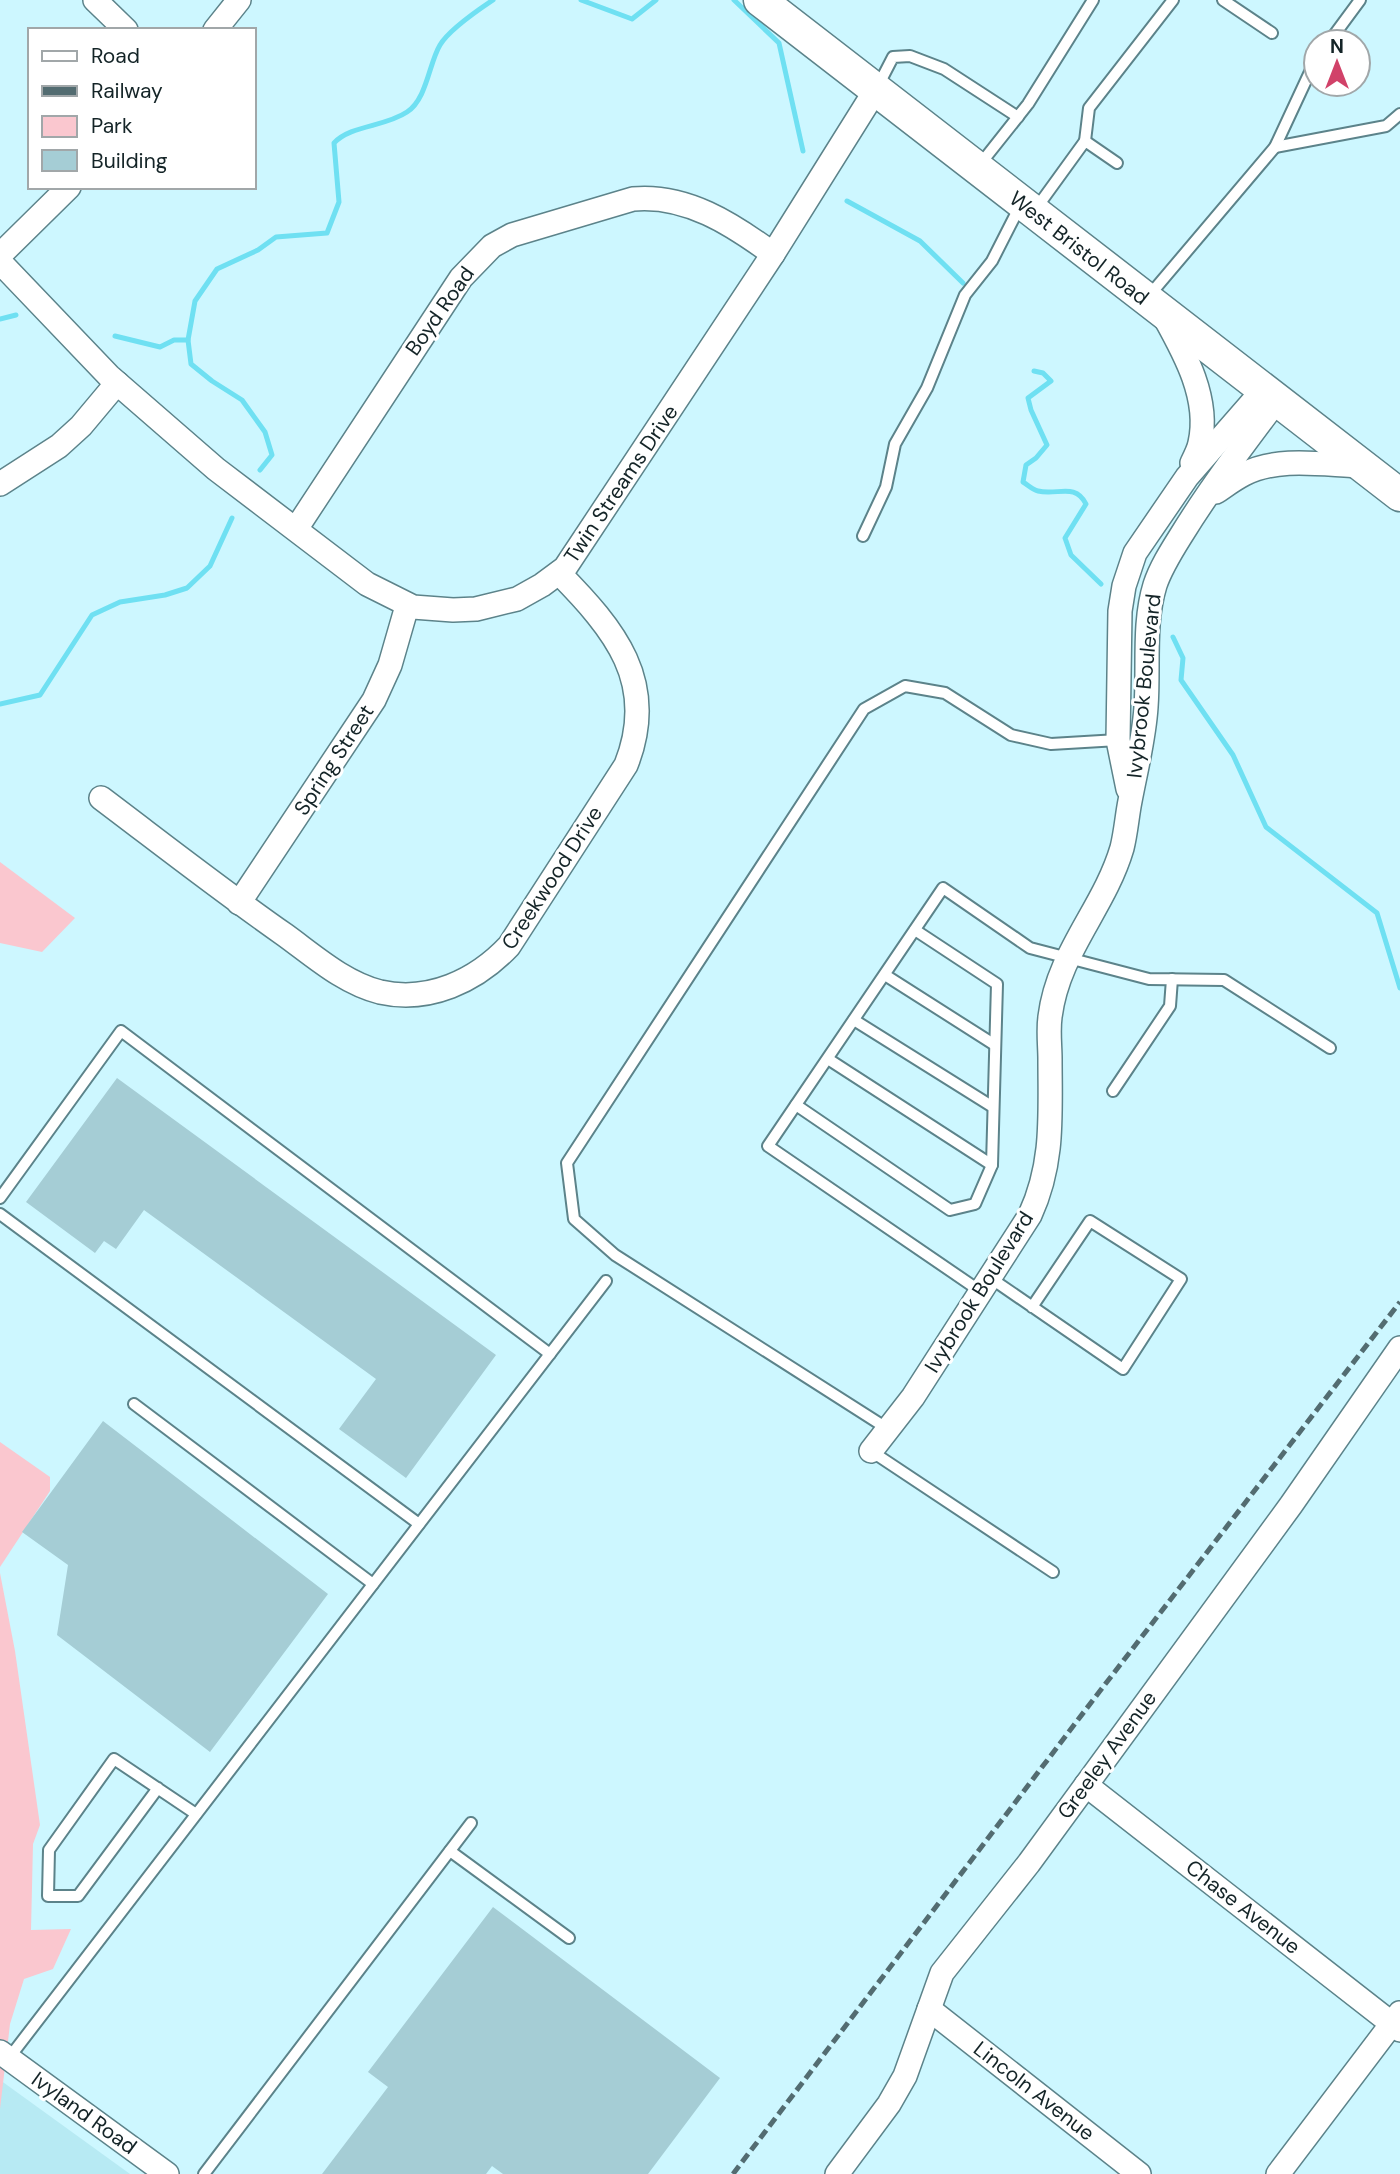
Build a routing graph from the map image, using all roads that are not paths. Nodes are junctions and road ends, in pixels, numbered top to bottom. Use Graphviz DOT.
graph roads {
  1 [pos="95,0"];
  2 [pos="239,0"];
  3 [pos="1093,0"];
  4 [pos="1173,0"];
  5 [pos="1223,0"];
  6 [pos="1360,0"];
  7 [pos="765,4"];
  8 [pos="124,28"];
  9 [pos="217,28"];
  10 [pos="1339,28"];
  11 [pos="1272,33"];
  12 [pos="1302,89"];
  13 [pos="875,91"];
  14 [pos="1400,114"];
  15 [pos="1018,117"];
  16 [pos="1085,141"];
  17 [pos="1275,147"];
  18 [pos="1117,163"];
  19 [pos="976,169"];
  20 [pos="67,189"];
  21 [pos="1028,208"];
  22 [pos="773,254"];
  23 [pos="0,255"];
  24 [pos="0,262"];
  25 [pos="1154,306"];
  26 [pos="117,383"];
  27 [pos="1270,395"];
  28 [pos="1363,466"];
  29 [pos="1186,477"];
  30 [pos="0,484"];
  31 [pos="1394,487"];
  32 [pos="1202,502"];
  33 [pos="296,529"];
  34 [pos="863,536"];
  35 [pos="559,573"];
  36 [pos="407,606"];
  37 [pos="1118,740"];
  38 [pos="101,798"];
  39 [pos="1130,799"];
  40 [pos="239,903"];
  41 [pos="915,930"];
  42 [pos="1066,958"];
  43 [pos="885,975"];
  44 [pos="1172,979"];
  45 [pos="854,1020"];
  46 [pos="995,1045"];
  47 [pos="1330,1048"];
  48 [pos="828,1059"];
  49 [pos="1113,1091"];
  50 [pos="796,1105"];
  51 [pos="993,1107"];
  52 [pos="992,1165"];
  53 [pos="0,1198"];
  54 [pos="0,1214"];
  55 [pos="606,1281"];
  56 [pos="985,1284"];
  57 [pos="1032,1307"];
  58 [pos="1400,1348"];
  59 [pos="550,1354"];
  60 [pos="134,1404"];
  61 [pos="888,1429"];
  62 [pos="871,1451"];
  63 [pos="419,1524"];
  64 [pos="1053,1572"];
  65 [pos="373,1584"];
  66 [pos="1086,1785"];
  67 [pos="158,1788"];
  68 [pos="196,1814"];
  69 [pos="471,1823"];
  70 [pos="450,1851"];
  71 [pos="569,1938"];
  72 [pos="929,2009"];
  73 [pos="1397,2022"];
  74 [pos="4,2055"];
  75 [pos="167,2174"];
  76 [pos="204,2174"];
  77 [pos="837,2174"];
  78 [pos="1139,2174"];
  79 [pos="1278,2174"];
  1 -- 8 [label="street"];
  2 -- 9 [label="street"];
  3 -- 15 [label="lane"];
  4 -- 16 [label="lane"];
  5 -- 11 [label="lane"];
  6 -- 10 [label="lane"];
  7 -- 13 [label="main road, West Bristol Road"];
  12 -- 17 [label="lane"];
  13 -- 15 [label="lane"];
  13 -- 19 [label="main road, West Bristol Road"];
  13 -- 22 [label="street, Twin Streams Drive"];
  14 -- 17 [label="lane"];
  15 -- 19 [label="lane"];
  16 -- 18 [label="lane"];
  16 -- 21 [label="lane"];
  17 -- 25 [label="lane"];
  19 -- 21 [label="main road, West Bristol Road"];
  20 -- 23 [label="street"];
  21 -- 25 [label="main road, West Bristol Road"];
  21 -- 34 [label="lane"];
  22 -- 33 [label="street, Boyd Road"];
  22 -- 35 [label="street, Twin Streams Drive"];
  24 -- 26 [label="street, Twin Streams Drive"];
  25 -- 27 [label="main road, West Bristol Road"];
  25 -- 29 [label="street"];
  26 -- 30 [label="street"];
  26 -- 33 [label="street, Twin Streams Drive"];
  27 -- 28 [label="main road, West Bristol Road"];
  27 -- 29 [label="street, Ivybrook Boulevard"];
  27 -- 32 [label="street, Ivybrook Boulevard"];
  28 -- 31 [label="main road, West Bristol Road"];
  28 -- 32 [label="street"];
  29 -- 37 [label="street, Ivybrook Boulevard"];
  32 -- 39 [label="street, Ivybrook Boulevard"];
  33 -- 36 [label="street, Twin Streams Drive"];
  35 -- 36 [label="street, Twin Streams Drive"];
  35 -- 40 [label="street, Creekwood Drive"];
  36 -- 40 [label="street, Spring Street"];
  37 -- 39 [label="street, Ivybrook Boulevard"];
  37 -- 61 [label="lane"];
  38 -- 40 [label="street, Creekwood Drive"];
  39 -- 42 [label="street, Ivybrook Boulevard"];
  41 -- 42 [label="lane"];
  41 -- 43 [label="lane"];
  41 -- 46 [label="lane"];
  42 -- 44 [label="lane"];
  42 -- 56 [label="street, Ivybrook Boulevard"];
  43 -- 45 [label="lane"];
  43 -- 46 [label="lane"];
  44 -- 47 [label="lane"];
  44 -- 49 [label="lane"];
  45 -- 48 [label="lane"];
  45 -- 51 [label="lane"];
  46 -- 51 [label="lane"];
  48 -- 50 [label="lane"];
  48 -- 52 [label="lane"];
  50 -- 52 [label="lane"];
  50 -- 56 [label="lane"];
  51 -- 52 [label="lane"];
  53 -- 59 [label="lane"];
  54 -- 63 [label="lane"];
  55 -- 59 [label="lane"];
  56 -- 57 [label="lane"];
  56 -- 61 [label="street, Ivybrook Boulevard"];
  57 -- 57 [label="lane"];
  58 -- 66 [label="street, Greeley Avenue"];
  59 -- 63 [label="lane"];
  60 -- 65 [label="lane"];
  61 -- 62 [label="street, Ivybrook Boulevard"];
  62 -- 64 [label="lane"];
  63 -- 65 [label="lane"];
  65 -- 68 [label="lane"];
  66 -- 72 [label="street, Greeley Avenue"];
  66 -- 73 [label="street, Chase Avenue"];
  67 -- 67 [label="lane"];
  67 -- 68 [label="lane"];
  68 -- 74 [label="lane"];
  69 -- 70 [label="lane"];
  70 -- 71 [label="lane"];
  70 -- 76 [label="lane"];
  72 -- 77 [label="street, Greeley Avenue"];
  72 -- 78 [label="street, Lincoln Avenue"];
  73 -- 79 [label="street"];
  74 -- 75 [label="street, Ivyland Road"];
}
